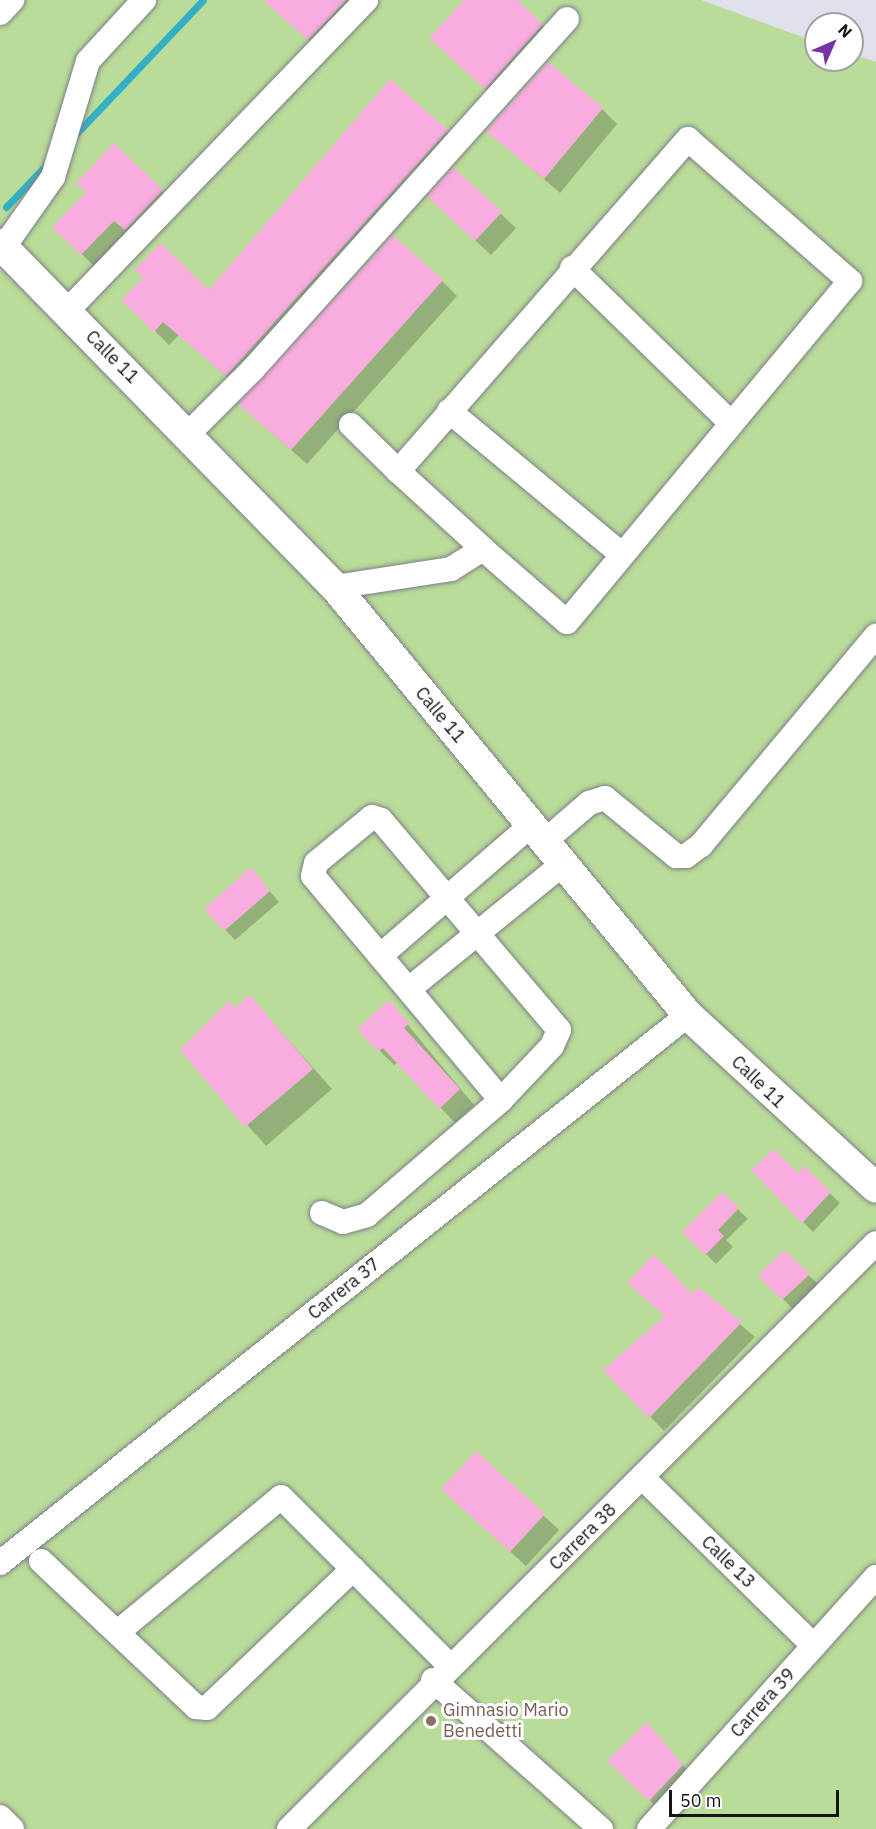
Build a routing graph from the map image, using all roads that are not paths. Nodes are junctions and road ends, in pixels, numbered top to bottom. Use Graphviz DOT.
graph roads {
  1 [pos="12,0"];
  2 [pos="144,0"];
  3 [pos="366,0"];
  4 [pos="0,14"];
  5 [pos="567,19"];
  6 [pos="2,246"];
  7 [pos="572,268"];
  8 [pos="66,312"];
  9 [pos="449,411"];
  10 [pos="730,423"];
  11 [pos="351,425"];
  12 [pos="188,434"];
  13 [pos="398,471"];
  14 [pos="483,549"];
  15 [pos="621,554"];
  16 [pos="335,587"];
  17 [pos="876,636"];
  18 [pos="546,844"];
  19 [pos="446,899"];
  20 [pos="478,934"];
  21 [pos="380,956"];
  22 [pos="409,989"];
  23 [pos="688,1015"];
  24 [pos="501,1100"];
  25 [pos="876,1188"];
  26 [pos="322,1213"];
  27 [pos="876,1244"];
  28 [pos="642,1477"];
  29 [pos="41,1561"];
  30 [pos="0,1563"];
  31 [pos="353,1569"];
  32 [pos="876,1577"];
  33 [pos="119,1631"];
  34 [pos="814,1646"];
  35 [pos="441,1672"];
  36 [pos="0,1817"];
  37 [pos="297,1826"];
  38 [pos="12,1829"];
  39 [pos="601,1829"];
  40 [pos="649,1829"];
  1 -- 4 [label="street"];
  2 -- 6 [label="street"];
  3 -- 8 [label="street"];
  5 -- 12 [label="street"];
  6 -- 8 [label="main road, Calle 11"];
  7 -- 9 [label="street"];
  7 -- 10 [label="street"];
  7 -- 10 [label="street"];
  8 -- 12 [label="main road, Calle 11"];
  9 -- 13 [label="street"];
  9 -- 15 [label="street"];
  10 -- 15 [label="street"];
  11 -- 13 [label="street"];
  12 -- 16 [label="main road, Calle 11"];
  13 -- 14 [label="street"];
  14 -- 15 [label="street"];
  14 -- 16 [label="street"];
  16 -- 18 [label="main road, Calle 11"];
  17 -- 18 [label="street"];
  18 -- 19 [label="street"];
  18 -- 20 [label="street"];
  18 -- 23 [label="main road, Calle 11"];
  19 -- 20 [label="street"];
  19 -- 21 [label="street"];
  19 -- 21 [label="street"];
  20 -- 22 [label="street"];
  20 -- 24 [label="street"];
  21 -- 22 [label="street"];
  22 -- 24 [label="street"];
  23 -- 25 [label="main road, Calle 11"];
  23 -- 30 [label="street, Carrera 37"];
  24 -- 26 [label="street"];
  27 -- 28 [label="street, Carrera 38"];
  28 -- 34 [label="street, Calle 13"];
  28 -- 35 [label="street, Carrera 38"];
  29 -- 33 [label="street"];
  31 -- 33 [label="street"];
  31 -- 33 [label="street"];
  31 -- 35 [label="street"];
  32 -- 34 [label="street, Carrera 39"];
  34 -- 40 [label="street, Carrera 39"];
  35 -- 37 [label="street, Carrera 38"];
  35 -- 39 [label="street"];
  36 -- 38 [label="street"];
}
